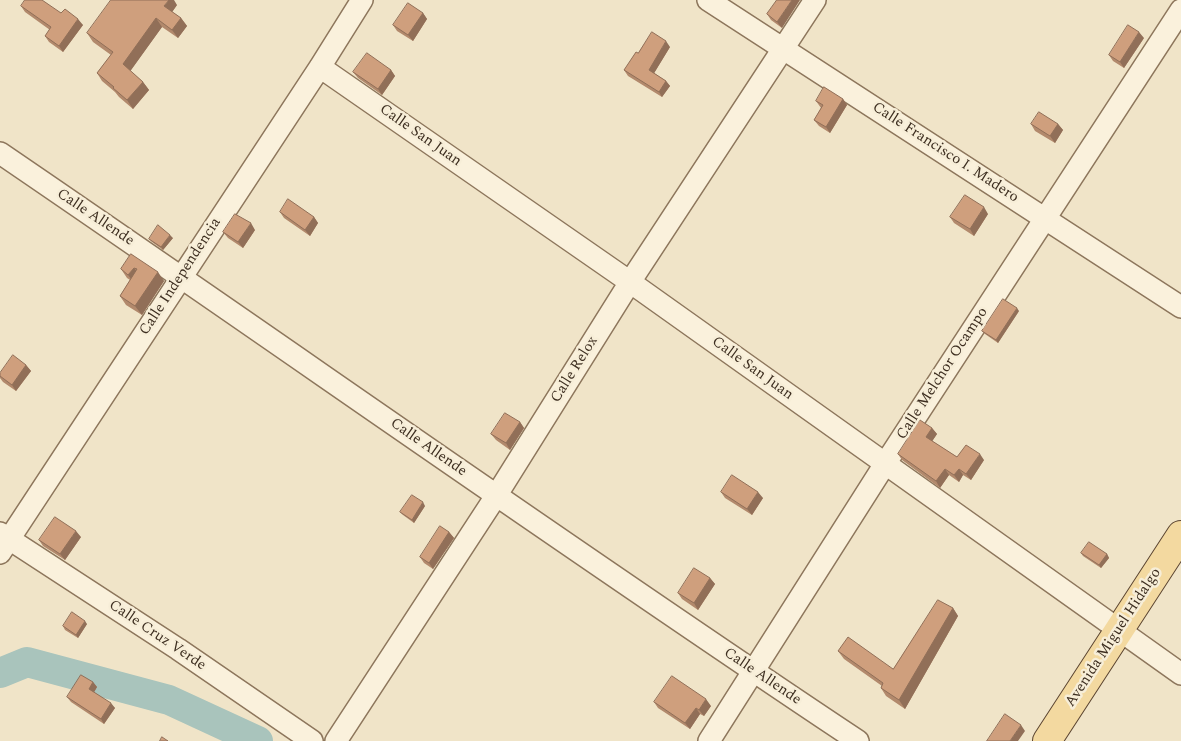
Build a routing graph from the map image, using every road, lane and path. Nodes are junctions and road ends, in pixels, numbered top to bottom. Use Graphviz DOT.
graph roads {
  1 [pos="362,0"];
  2 [pos="708,0"];
  3 [pos="815,0"];
  4 [pos="1175,0"];
  5 [pos="1181,4"];
  6 [pos="1181,10"];
  7 [pos="782,48"];
  8 [pos="320,67"];
  9 [pos="0,153"];
  10 [pos="1045,217"];
  11 [pos="182,276"];
  12 [pos="630,282"];
  13 [pos="1181,307"];
  14 [pos="885,464"];
  15 [pos="496,496"];
  16 [pos="1181,534"];
  17 [pos="3,541"];
  18 [pos="1119,631"];
  19 [pos="753,671"];
  20 [pos="1181,674"];
  21 [pos="312,741"];
  22 [pos="336,741"];
  23 [pos="708,741"];
  24 [pos="858,741"];
  25 [pos="1048,741"];
  1 -- 8 [label="street, Calle Independencia"];
  2 -- 7 [label="street, Calle Francisco I. Madero"];
  3 -- 7 [label="street, Calle Relox"];
  4 -- 5 [label="street"];
  6 -- 10 [label="street, Calle Melchor Ocampo"];
  7 -- 10 [label="street, Calle Francisco I. Madero"];
  7 -- 12 [label="street, Calle Relox"];
  8 -- 11 [label="street, Calle Independencia"];
  8 -- 12 [label="street, Calle San Juan"];
  9 -- 11 [label="street, Calle Allende"];
  10 -- 13 [label="street, Calle Francisco I. Madero"];
  10 -- 14 [label="street, Calle Melchor Ocampo"];
  11 -- 15 [label="street, Calle Allende"];
  11 -- 17 [label="street, Calle Independencia"];
  12 -- 14 [label="street, Calle San Juan"];
  12 -- 15 [label="street, Calle Relox"];
  14 -- 18 [label="street, Calle San Juan"];
  14 -- 19 [label="street, Calle Melchor Ocampo"];
  15 -- 19 [label="street, Calle Allende"];
  15 -- 22 [label="street, Calle Relox"];
  16 -- 18 [label="main road, Avenida Miguel Hidalgo"];
  17 -- 21 [label="street, Calle Cruz Verde"];
  18 -- 20 [label="street, Calle San Juan"];
  18 -- 25 [label="main road, Avenida Miguel Hidalgo"];
  19 -- 23 [label="street, Calle Melchor Ocampo"];
  19 -- 24 [label="street, Calle Allende"];
}
